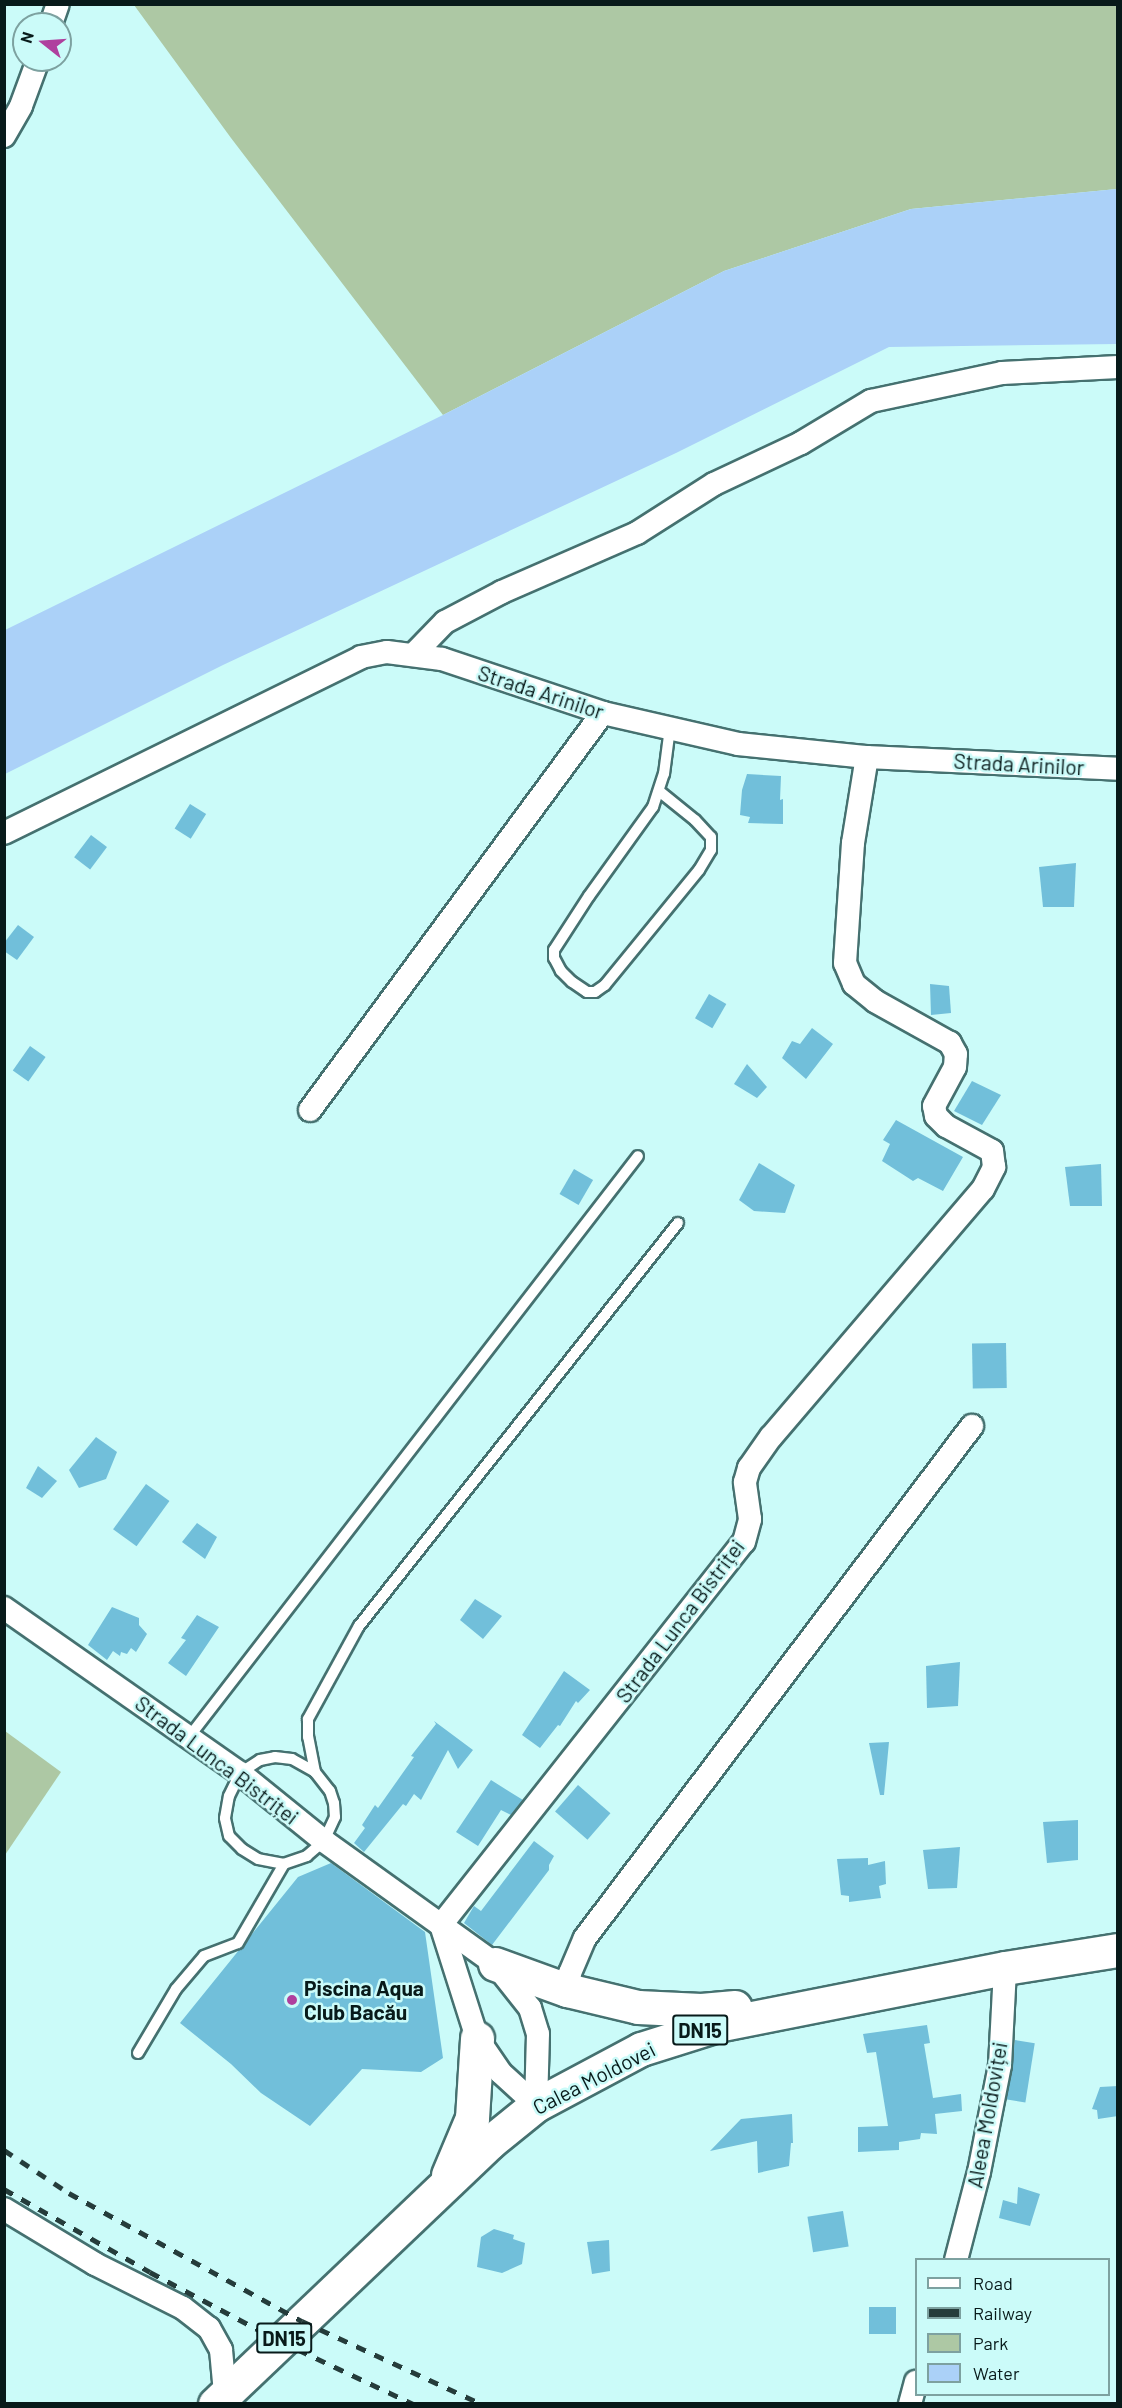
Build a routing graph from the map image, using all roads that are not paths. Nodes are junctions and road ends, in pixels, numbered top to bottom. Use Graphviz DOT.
graph roads {
  1 [pos="34,72"];
  2 [pos="4,136"];
  3 [pos="1118,367"];
  4 [pos="413,656"];
  5 [pos="603,713"];
  6 [pos="670,728"];
  7 [pos="867,757"];
  8 [pos="1118,769"];
  9 [pos="659,791"];
  10 [pos="4,833"];
  11 [pos="310,1110"];
  12 [pos="638,1156"];
  13 [pos="678,1223"];
  14 [pos="972,1426"];
  15 [pos="4,1608"];
  16 [pos="189,1737"];
  17 [pos="315,1772"];
  18 [pos="240,1773"];
  19 [pos="324,1841"];
  20 [pos="284,1864"];
  21 [pos="441,1925"];
  22 [pos="1118,1950"];
  23 [pos="495,1964"];
  24 [pos="1005,1968"];
  25 [pos="567,1990"];
  26 [pos="877,1995"];
  27 [pos="477,2038"];
  28 [pos="138,2054"];
  29 [pos="536,2105"];
  30 [pos="444,2185"];
  31 [pos="4,2209"];
  32 [pos="956,2258"];
  33 [pos="915,2386"];
  34 [pos="220,2398"];
  35 [pos="910,2403"];
  1 -- 2 [label="street"];
  3 -- 4 [label="street"];
  4 -- 5 [label="street, Strada Arinilor"];
  4 -- 10 [label="street, Strada Arinilor"];
  5 -- 6 [label="street, Strada Arinilor"];
  5 -- 11 [label="street"];
  6 -- 7 [label="street, Strada Arinilor"];
  6 -- 9 [label="lane"];
  7 -- 8 [label="street, Strada Arinilor"];
  7 -- 21 [label="street, Strada Lunca Bistriței"];
  9 -- 9 [label="lane"];
  12 -- 16 [label="lane"];
  13 -- 17 [label="lane"];
  14 -- 25 [label="street"];
  15 -- 16 [label="street, Strada Lunca Bistriței"];
  16 -- 18 [label="street, Strada Lunca Bistriței"];
  17 -- 18 [label="lane"];
  17 -- 19 [label="lane"];
  18 -- 19 [label="street, Strada Lunca Bistriței"];
  18 -- 20 [label="lane"];
  19 -- 20 [label="lane"];
  19 -- 21 [label="street, Strada Lunca Bistriței"];
  20 -- 28 [label="lane"];
  21 -- 23 [label="street"];
  21 -- 27 [label="street"];
  22 -- 24 [label="main road, Calea Moldovei / DN15"];
  23 -- 25 [label="main road"];
  23 -- 29 [label="street"];
  24 -- 26 [label="main road, Calea Moldovei / DN15"];
  24 -- 32 [label="street, Aleea Moldoviței"];
  25 -- 26 [label="main road"];
  26 -- 29 [label="main road, Calea Moldovei / DN15"];
  27 -- 29 [label="street"];
  27 -- 30 [label="main road"];
  29 -- 30 [label="main road, Calea Moldovei / DN15"];
  30 -- 34 [label="main road, Calea Moldovei / DN15"];
  31 -- 34 [label="street"];
  33 -- 35 [label="street"];
}
